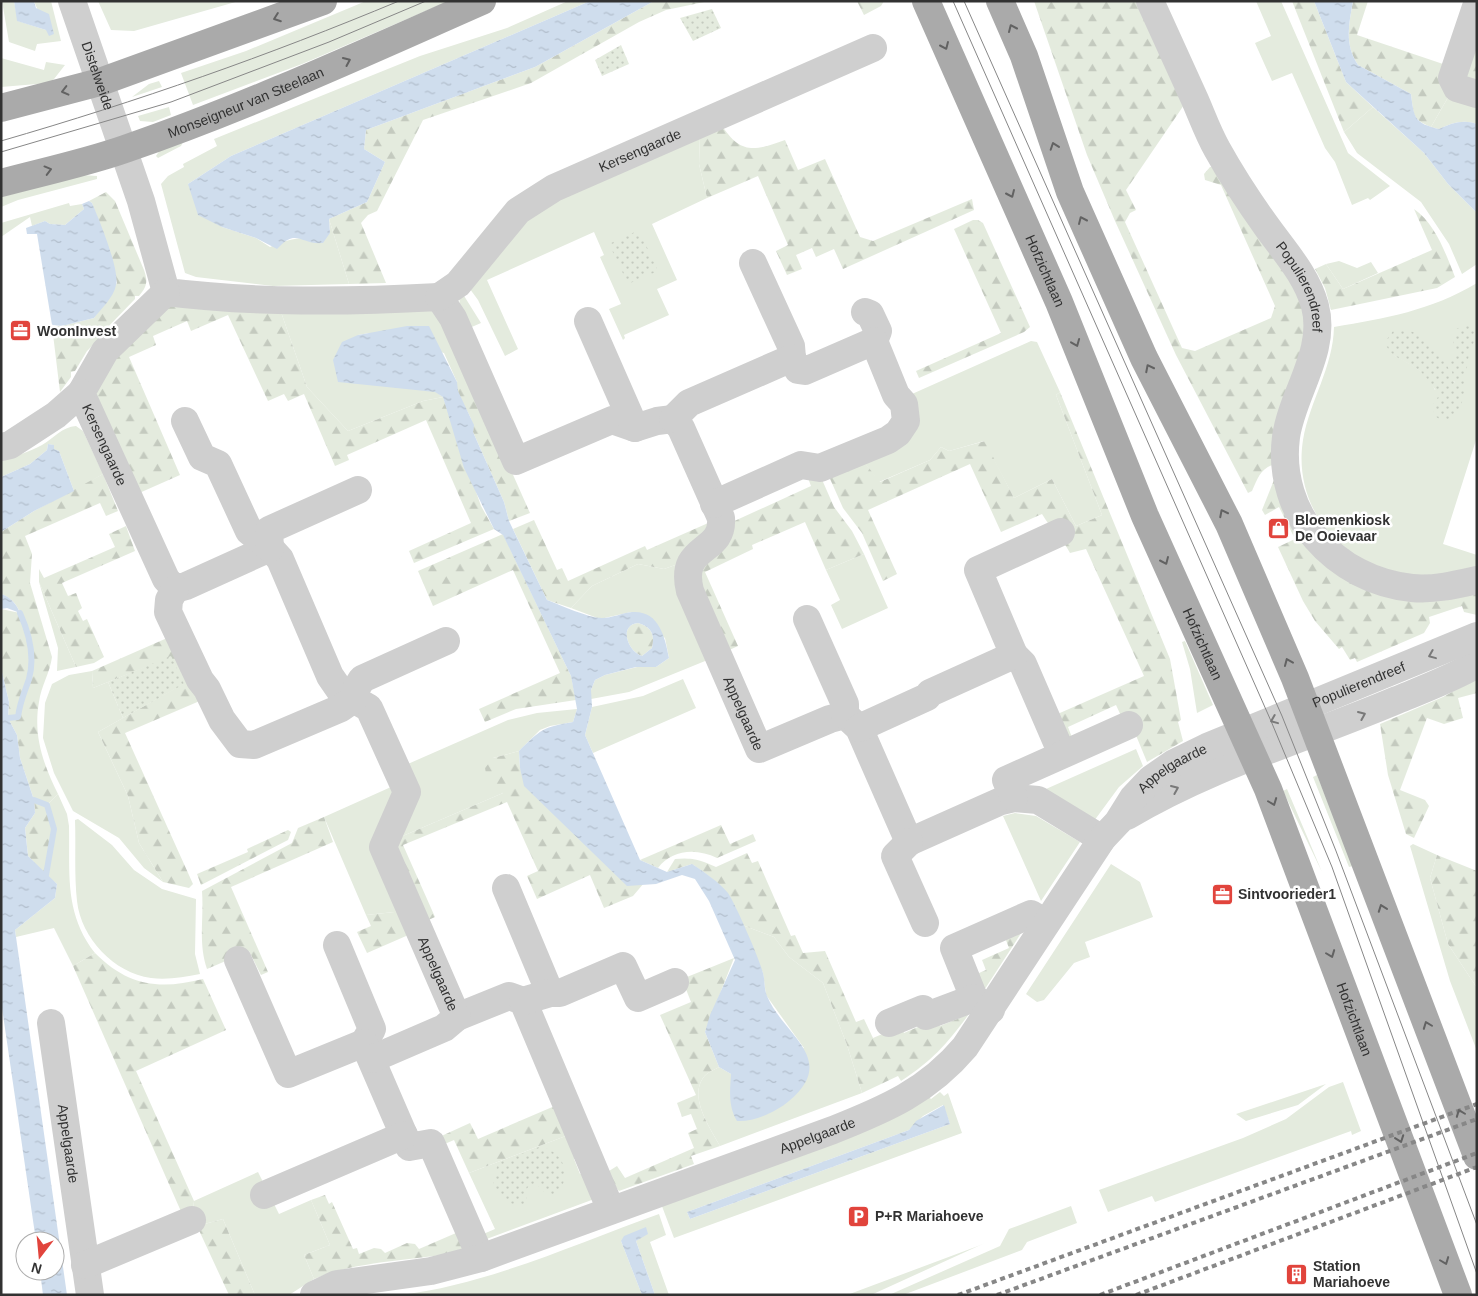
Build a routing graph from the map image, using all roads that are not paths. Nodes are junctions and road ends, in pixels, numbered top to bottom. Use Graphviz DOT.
graph roads {
  1 [pos="72,1"];
  2 [pos="323,1"];
  3 [pos="482,1"];
  4 [pos="926,1"];
  5 [pos="1000,1"];
  6 [pos="1150,1"];
  7 [pos="1477,4"];
  8 [pos="873,48"];
  9 [pos="100,82"];
  10 [pos="1477,94"];
  11 [pos="1,108"];
  12 [pos="123,150"];
  13 [pos="1,183"];
  14 [pos="753,263"];
  15 [pos="166,292"];
  16 [pos="439,297"];
  17 [pos="865,312"];
  18 [pos="588,321"];
  19 [pos="874,341"];
  20 [pos="792,358"];
  21 [pos="81,393"];
  22 [pos="673,419"];
  23 [pos="185,421"];
  24 [pos="635,428"];
  25 [pos="1,447"];
  26 [pos="358,490"];
  27 [pos="714,504"];
  28 [pos="1061,532"];
  29 [pos="270,548"];
  30 [pos="1477,580"];
  31 [pos="175,589"];
  32 [pos="807,619"];
  33 [pos="1477,636"];
  34 [pos="446,641"];
  35 [pos="1014,654"];
  36 [pos="1477,664"];
  37 [pos="354,699"];
  38 [pos="1306,707"];
  39 [pos="852,722"];
  40 [pos="1129,725"];
  41 [pos="1242,733"];
  42 [pos="1317,733"];
  43 [pos="1062,754"];
  44 [pos="1253,757"];
  45 [pos="1014,798"];
  46 [pos="1110,830"];
  47 [pos="909,842"];
  48 [pos="506,888"];
  49 [pos="925,923"];
  50 [pos="1046,923"];
  51 [pos="337,945"];
  52 [pos="238,960"];
  53 [pos="675,982"];
  54 [pos="550,993"];
  55 [pos="523,1001"];
  56 [pos="982,1004"];
  57 [pos="457,1017"];
  58 [pos="50,1023"];
  59 [pos="889,1023"];
  60 [pos="368,1051"];
  61 [pos="404,1135"];
  62 [pos="1477,1156"];
  63 [pos="264,1195"];
  64 [pos="611,1210"];
  65 [pos="192,1220"];
  66 [pos="481,1258"];
  67 [pos="86,1265"];
  68 [pos="90,1295"];
  69 [pos="314,1295"];
  70 [pos="1458,1295"];
  1 -- 9 [label="street, Distelweide"];
  2 -- 9 [label="main road, one-way"];
  12 -- 3 [label="main road, Monseigneur van Steelaan, one-way"];
  4 -- 41 [label="main road, Hofzichtlaan, one-way"];
  38 -- 5 [label="main road, one-way"];
  6 -- 30 [label="street, Populierendreef"];
  7 -- 10 [label="street"];
  8 -- 16 [label="street, Kersengaarde"];
  9 -- 11 [label="main road, one-way"];
  9 -- 12 [label="street, Distelweide"];
  13 -- 12 [label="main road, Monseigneur van Steelaan, one-way"];
  12 -- 15 [label="street"];
  14 -- 20 [label="street"];
  15 -- 16 [label="street"];
  15 -- 21 [label="street, Kersengaarde"];
  16 -- 24 [label="street"];
  17 -- 19 [label="street"];
  18 -- 24 [label="street"];
  19 -- 20 [label="street"];
  19 -- 27 [label="street"];
  20 -- 22 [label="street"];
  21 -- 25 [label="street"];
  21 -- 31 [label="street, Kersengaarde"];
  22 -- 24 [label="street"];
  22 -- 27 [label="street"];
  23 -- 29 [label="street"];
  26 -- 29 [label="street"];
  27 -- 39 [label="street, Appelgaarde"];
  28 -- 35 [label="street"];
  29 -- 31 [label="street"];
  29 -- 37 [label="street"];
  31 -- 37 [label="street"];
  32 -- 39 [label="street"];
  33 -- 38 [label="street, Populierendreef, one-way"];
  34 -- 37 [label="street"];
  35 -- 39 [label="street, Appelgaarde"];
  35 -- 43 [label="street"];
  42 -- 36 [label="street, Populierendreef, one-way"];
  37 -- 57 [label="street, Appelgaarde"];
  38 -- 41 [label="street, Populierendreef, one-way"];
  38 -- 42 [label="main road"];
  39 -- 47 [label="street"];
  40 -- 43 [label="street"];
  41 -- 44 [label="main road, Hofzichtlaan"];
  41 -- 46 [label="street, Appelgaarde"];
  42 -- 44 [label="street, Populierendreef"];
  62 -- 42 [label="main road, one-way"];
  43 -- 45 [label="street"];
  46 -- 44 [label="street, Appelgaarde, one-way"];
  44 -- 70 [label="main road, Hofzichtlaan, one-way"];
  45 -- 46 [label="street"];
  45 -- 47 [label="street"];
  46 -- 50 [label="street, Appelgaarde"];
  47 -- 49 [label="street"];
  48 -- 54 [label="street"];
  50 -- 56 [label="street, Appelgaarde"];
  50 -- 56 [label="street"];
  51 -- 60 [label="street"];
  52 -- 60 [label="street, Appelgaarde"];
  53 -- 54 [label="street, Appelgaarde"];
  54 -- 55 [label="street, Appelgaarde"];
  55 -- 57 [label="street, Appelgaarde"];
  55 -- 64 [label="street"];
  56 -- 59 [label="street"];
  56 -- 64 [label="street, Appelgaarde"];
  57 -- 60 [label="street, Appelgaarde"];
  58 -- 67 [label="street, Appelgaarde"];
  60 -- 61 [label="street"];
  61 -- 63 [label="street"];
  61 -- 66 [label="street"];
  64 -- 66 [label="street, Appelgaarde"];
  65 -- 67 [label="street"];
  66 -- 69 [label="street, Appelgaarde"];
  67 -- 68 [label="street, Appelgaarde"];
}
